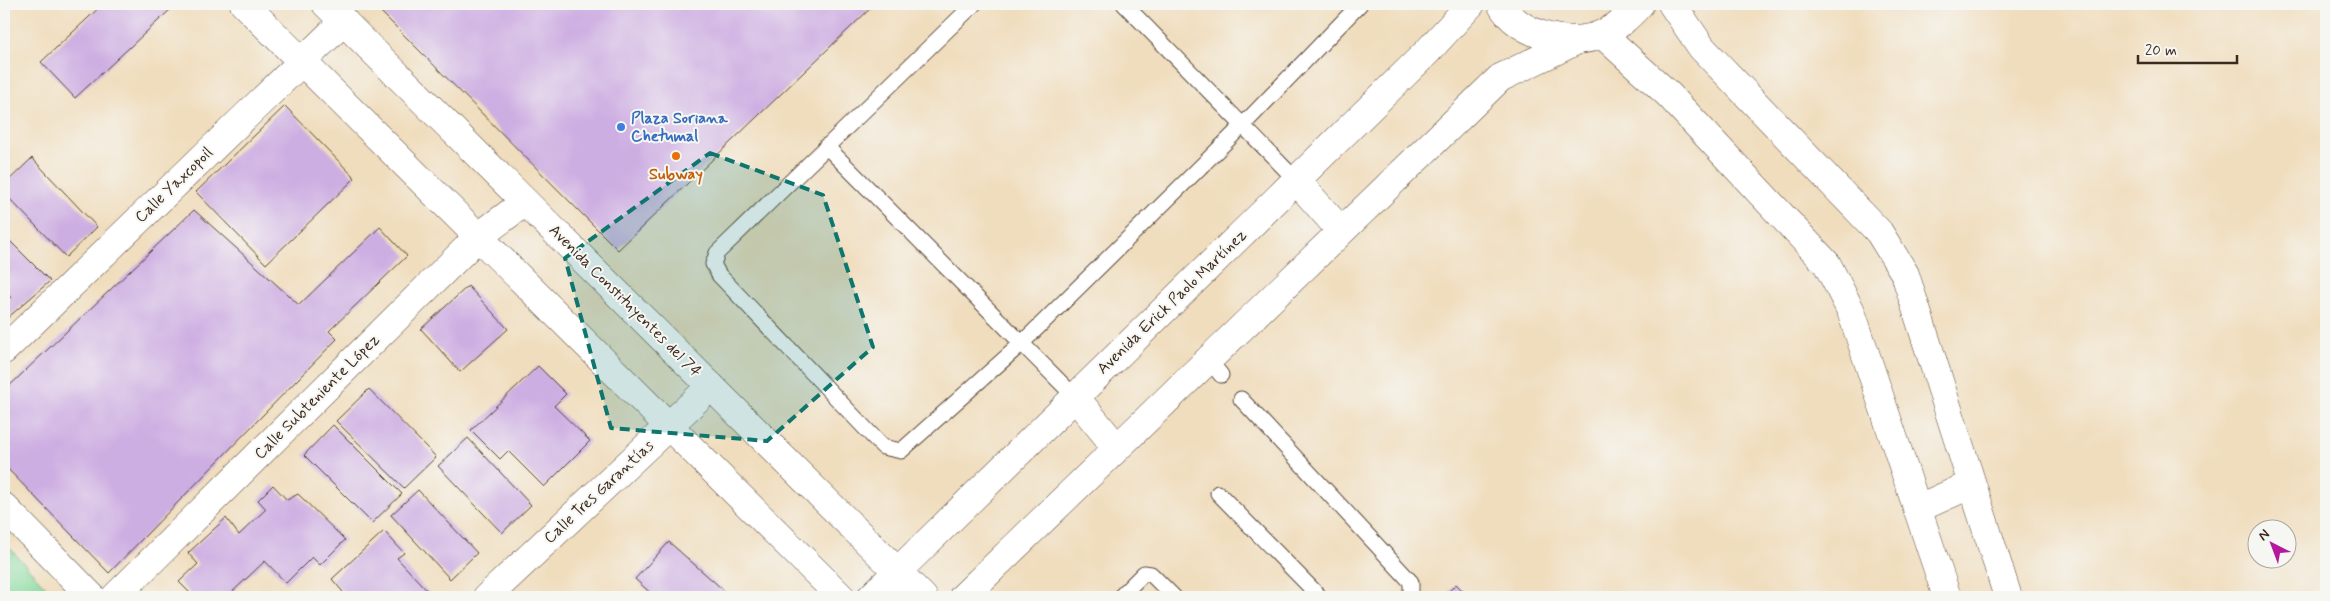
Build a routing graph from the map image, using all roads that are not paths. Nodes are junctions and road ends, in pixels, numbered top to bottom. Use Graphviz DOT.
graph roads {
  1 [pos="244,4"];
  2 [pos="974,4"];
  3 [pos="1124,4"];
  4 [pos="1360,4"];
  5 [pos="1471,4"];
  6 [pos="1501,4"];
  7 [pos="1640,4"];
  8 [pos="1672,4"];
  9 [pos="335,12"];
  10 [pos="1603,34"];
  11 [pos="1576,41"];
  12 [pos="302,61"];
  13 [pos="1243,125"];
  14 [pos="826,146"];
  15 [pos="1296,180"];
  16 [pos="525,202"];
  17 [pos="1341,231"];
  18 [pos="478,237"];
  19 [pos="1021,344"];
  20 [pos="4,350"];
  21 [pos="711,386"];
  22 [pos="1075,397"];
  23 [pos="1241,400"];
  24 [pos="669,427"];
  25 [pos="1117,448"];
  26 [pos="1972,484"];
  27 [pos="1218,492"];
  28 [pos="4,507"];
  29 [pos="1918,509"];
  30 [pos="897,572"];
  31 [pos="92,597"];
  32 [pos="115,597"];
  33 [pos="487,597"];
  34 [pos="841,597"];
  35 [pos="871,597"];
  36 [pos="923,597"];
  37 [pos="963,597"];
  38 [pos="1120,597"];
  39 [pos="1174,597"];
  40 [pos="1320,597"];
  41 [pos="1411,597"];
  42 [pos="1947,597"];
  43 [pos="2008,597"];
  1 -- 12 [label="street"];
  2 -- 14 [label="lane"];
  3 -- 13 [label="lane"];
  4 -- 13 [label="lane"];
  5 -- 15 [label="street, Avenida Erick Paolo Martínez"];
  6 -- 11 [label="street"];
  7 -- 10 [label="street"];
  8 -- 26 [label="street"];
  9 -- 12 [label="street, Calle Yaxcopoil"];
  9 -- 16 [label="street, Avenida Constituyentes del 74"];
  10 -- 11 [label="street"];
  10 -- 29 [label="street"];
  11 -- 17 [label="street"];
  12 -- 18 [label="street"];
  12 -- 20 [label="street, Calle Yaxcopoil"];
  13 -- 15 [label="lane"];
  13 -- 19 [label="lane"];
  14 -- 19 [label="lane"];
  14 -- 19 [label="lane"];
  15 -- 17 [label="street"];
  15 -- 22 [label="street, Avenida Erick Paolo Martínez"];
  16 -- 18 [label="street, Calle Subteniente López"];
  16 -- 21 [label="street, Avenida Constituyentes del 74"];
  17 -- 25 [label="street"];
  18 -- 24 [label="street"];
  18 -- 32 [label="street, Calle Subteniente López"];
  19 -- 22 [label="lane"];
  21 -- 24 [label="street, Calle Tres Garantías"];
  21 -- 30 [label="street, Avenida Constituyentes del 74"];
  22 -- 25 [label="street"];
  22 -- 30 [label="street, Avenida Erick Paolo Martínez"];
  23 -- 41 [label="lane"];
  24 -- 33 [label="street, Calle Tres Garantías"];
  24 -- 34 [label="street"];
  25 -- 37 [label="street"];
  26 -- 29 [label="street"];
  26 -- 43 [label="street"];
  27 -- 40 [label="lane"];
  28 -- 31 [label="street"];
  29 -- 42 [label="street"];
  30 -- 35 [label="street, Avenida Erick Paolo Martínez"];
  30 -- 36 [label="street, Avenida Constituyentes del 74"];
  38 -- 39 [label="lane"];
}
